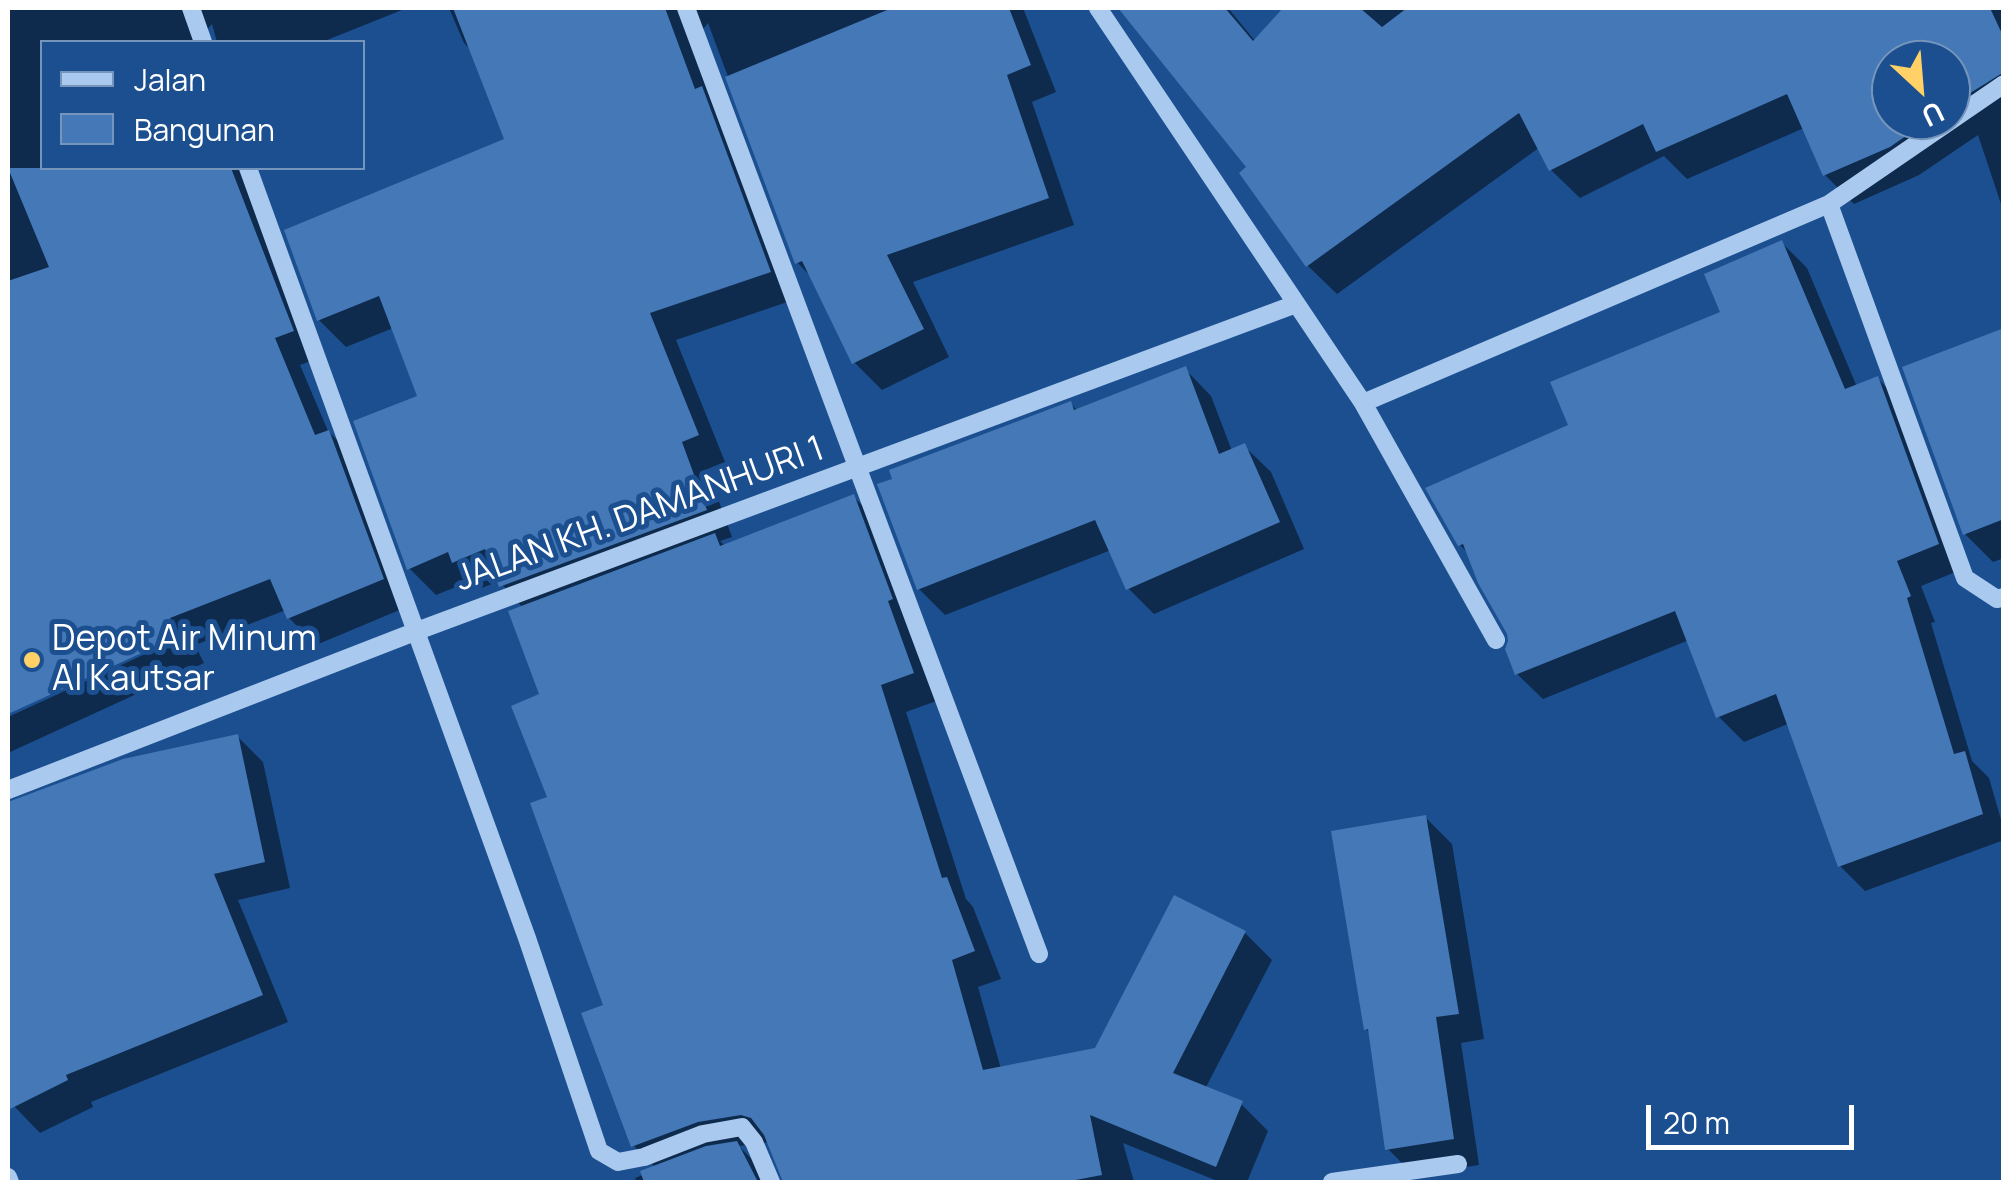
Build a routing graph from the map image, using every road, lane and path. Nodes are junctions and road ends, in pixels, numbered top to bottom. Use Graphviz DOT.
graph roads {
  1 [pos="190,8"];
  2 [pos="686,8"];
  3 [pos="1098,8"];
  4 [pos="202,40"];
  5 [pos="2004,84"];
  6 [pos="249,170"];
  7 [pos="1828,204"];
  8 [pos="1296,304"];
  9 [pos="1363,403"];
  10 [pos="857,470"];
  11 [pos="2004,597"];
  12 [pos="417,631"];
  13 [pos="1496,640"];
  14 [pos="8,790"];
  15 [pos="1040,954"];
  16 [pos="1458,1164"];
  17 [pos="771,1182"];
  18 [pos="1332,1182"];
  1 -- 4 [label="street"];
  2 -- 10 [label="street"];
  3 -- 8 [label="street"];
  5 -- 7 [label="street"];
  6 -- 12 [label="street"];
  7 -- 9 [label="street"];
  7 -- 11 [label="street"];
  8 -- 9 [label="street"];
  8 -- 10 [label="street, JALAN KH. DAMANHURI 1"];
  9 -- 13 [label="street"];
  10 -- 12 [label="street, JALAN KH. DAMANHURI 1"];
  10 -- 15 [label="street"];
  12 -- 14 [label="street, JALAN KH. DAMANHURI 1"];
  12 -- 17 [label="street"];
  16 -- 18 [label="street"];
}
